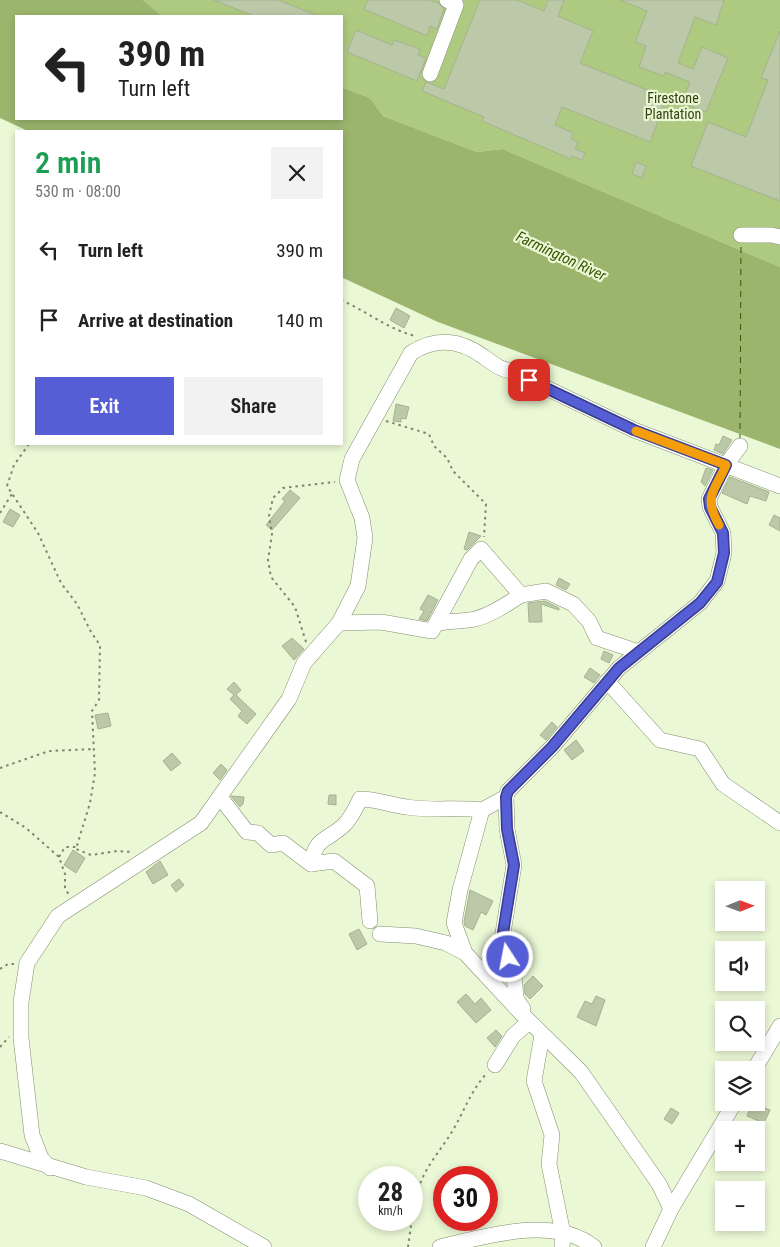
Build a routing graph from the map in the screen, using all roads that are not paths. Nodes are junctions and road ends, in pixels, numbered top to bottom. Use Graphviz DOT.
graph roads {
  1 [pos="447,0"];
  2 [pos="430,74"];
  3 [pos="741,235"];
  4 [pos="780,237"];
  5 [pos="740,446"];
  6 [pos="726,465"];
  7 [pos="780,486"];
  8 [pos="521,595"];
  9 [pos="339,623"];
  10 [pos="436,624"];
  11 [pos="639,652"];
  12 [pos="607,682"];
  13 [pos="220,797"];
  14 [pos="506,797"];
  15 [pos="482,810"];
  16 [pos="780,823"];
  17 [pos="311,864"];
  18 [pos="370,921"];
  19 [pos="380,934"];
  20 [pos="465,952"];
  21 [pos="528,1020"];
  22 [pos="780,1026"];
  23 [pos="542,1035"];
  24 [pos="759,1061"];
  25 [pos="495,1065"];
  26 [pos="729,1111"];
  27 [pos="0,1151"];
  28 [pos="50,1168"];
  29 [pos="671,1209"];
  30 [pos="563,1240"];
  31 [pos="264,1247"];
  32 [pos="440,1247"];
  33 [pos="594,1247"];
  34 [pos="652,1247"];
  1 -- 2 [label="street"];
  3 -- 4 [label="street"];
  5 -- 6 [label="street"];
  6 -- 7 [label="street"];
  6 -- 9 [label="street"];
  6 -- 11 [label="street"];
  8 -- 10 [label="street"];
  8 -- 10 [label="street"];
  8 -- 11 [label="street"];
  9 -- 10 [label="street"];
  9 -- 13 [label="street"];
  11 -- 12 [label="street"];
  12 -- 14 [label="street"];
  12 -- 16 [label="street"];
  13 -- 17 [label="street"];
  13 -- 28 [label="street"];
  14 -- 15 [label="street"];
  14 -- 21 [label="street"];
  15 -- 17 [label="street"];
  15 -- 20 [label="street"];
  17 -- 18 [label="street"];
  19 -- 20 [label="street"];
  20 -- 21 [label="street"];
  21 -- 23 [label="street"];
  21 -- 25 [label="street"];
  22 -- 24 [label="street"];
  23 -- 29 [label="street"];
  23 -- 30 [label="street"];
  26 -- 29 [label="street"];
  27 -- 28 [label="street"];
  28 -- 31 [label="street"];
  29 -- 34 [label="street"];
  30 -- 32 [label="street"];
  30 -- 33 [label="street"];
}
